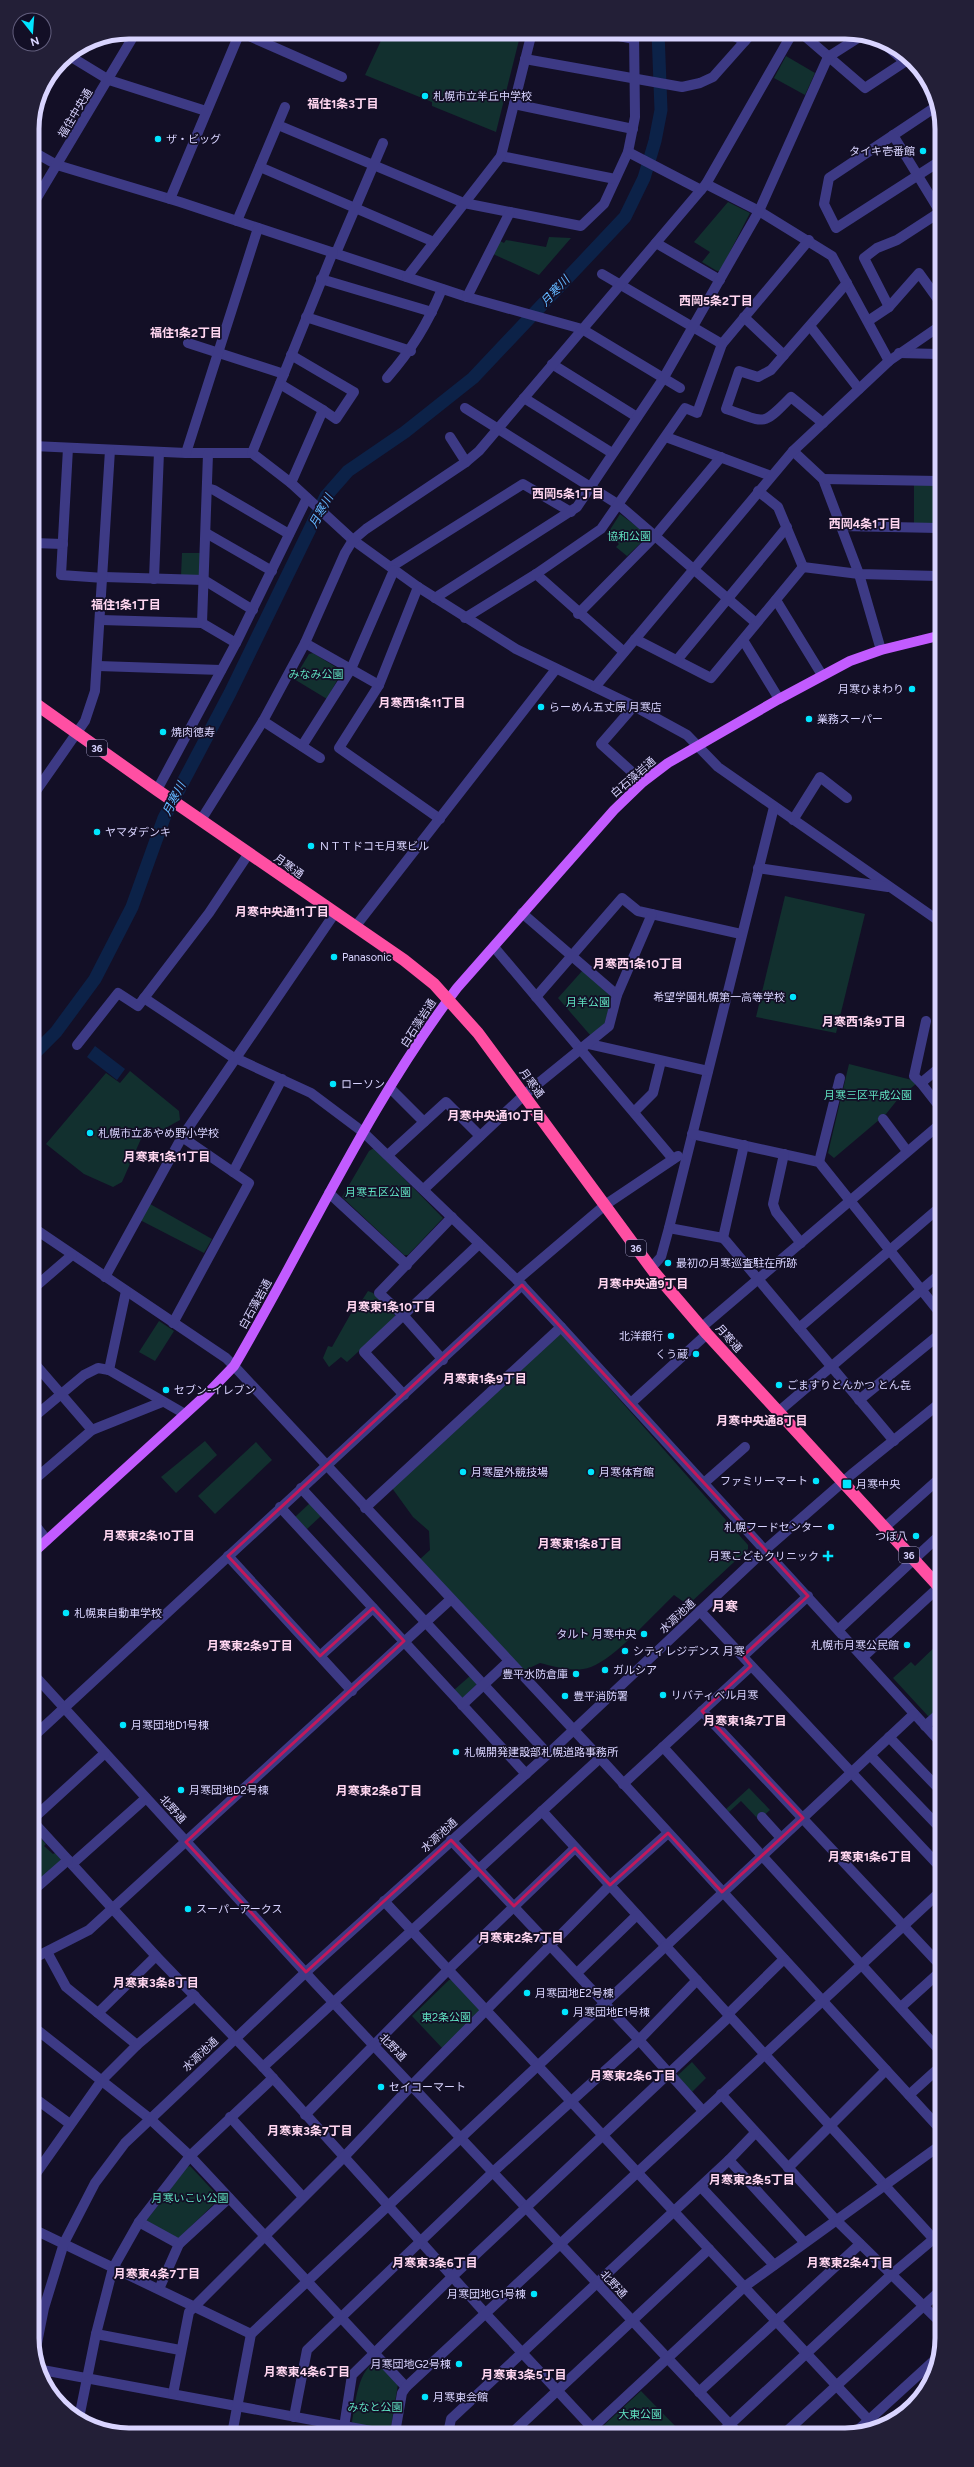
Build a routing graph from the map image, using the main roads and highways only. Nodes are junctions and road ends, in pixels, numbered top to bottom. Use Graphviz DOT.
graph roads {
  1 [pos="935,637"];
  2 [pos="39,708"];
  3 [pos="448,999"];
  4 [pos="39,1547"];
  5 [pos="935,1583"];
  1 -- 3 [label="main road, 白石藻岩通"];
  2 -- 3 [label="highway, 月寒通 / 36"];
  3 -- 4 [label="main road, 白石藻岩通"];
  3 -- 5 [label="highway, 月寒通 / 36"];
}
